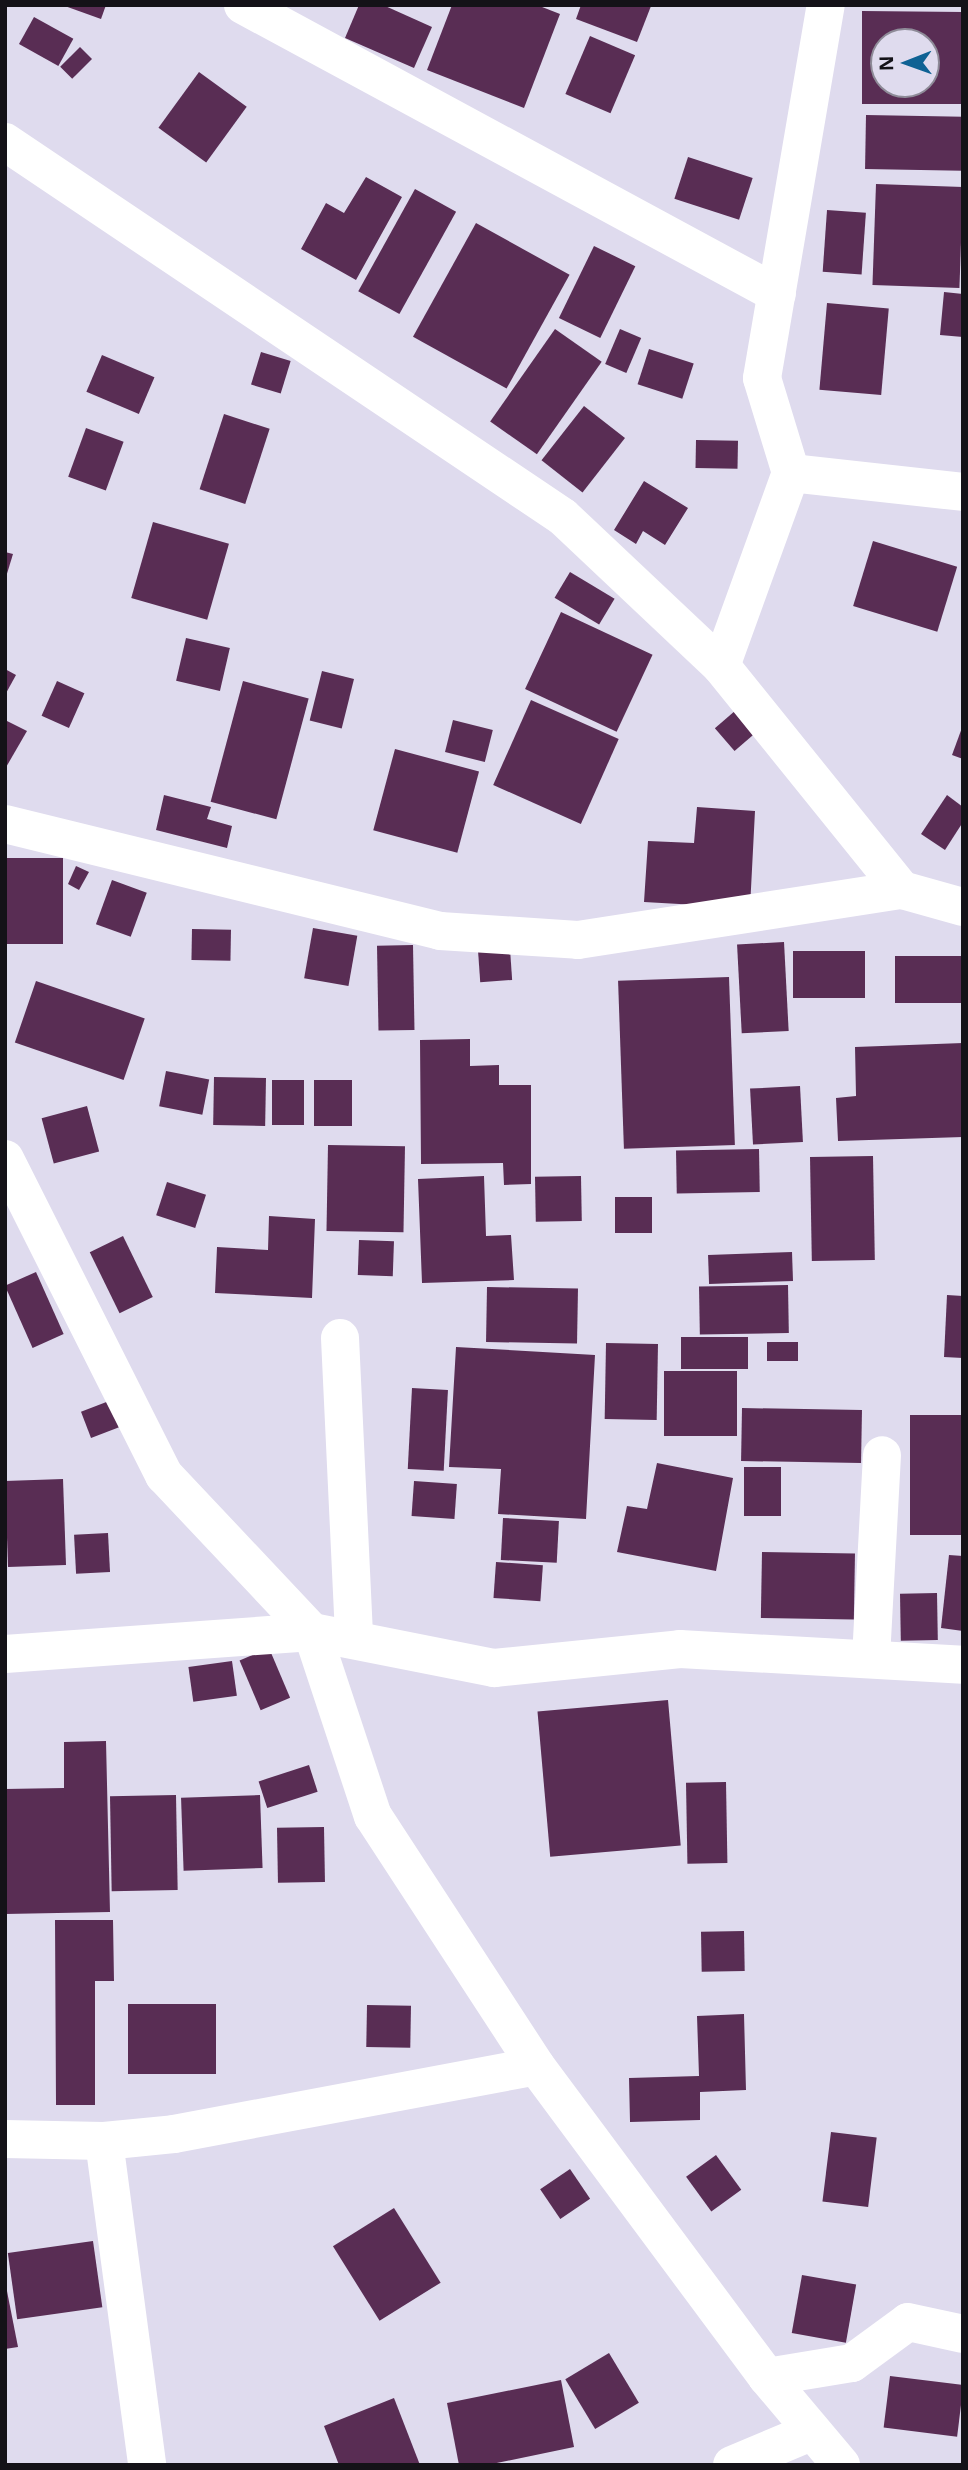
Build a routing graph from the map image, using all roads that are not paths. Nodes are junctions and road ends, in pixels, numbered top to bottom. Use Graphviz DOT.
graph roads {
  1 [pos="243,5"];
  2 [pos="826,5"];
  3 [pos="5,142"];
  4 [pos="778,294"];
  5 [pos="791,473"];
  6 [pos="963,492"];
  7 [pos="721,666"];
  8 [pos="5,824"];
  9 [pos="902,890"];
  10 [pos="963,906"];
  11 [pos="5,1159"];
  12 [pos="340,1338"];
  13 [pos="882,1455"];
  14 [pos="312,1632"];
  15 [pos="354,1637"];
  16 [pos="5,1654"];
  17 [pos="871,1658"];
  18 [pos="963,1665"];
  19 [pos="536,2066"];
  20 [pos="5,2138"];
  21 [pos="104,2141"];
  22 [pos="963,2334"];
  23 [pos="767,2377"];
  24 [pos="811,2432"];
  25 [pos="147,2465"];
  26 [pos="732,2465"];
  27 [pos="841,2465"];
  1 -- 4 [label="street"];
  2 -- 4 [label="street"];
  3 -- 7 [label="street"];
  4 -- 5 [label="street"];
  5 -- 6 [label="street"];
  5 -- 7 [label="street"];
  7 -- 9 [label="street"];
  8 -- 9 [label="street"];
  9 -- 10 [label="street"];
  11 -- 14 [label="street"];
  12 -- 15 [label="street"];
  13 -- 17 [label="street"];
  14 -- 15 [label="street"];
  14 -- 16 [label="street"];
  14 -- 19 [label="street"];
  15 -- 17 [label="street"];
  17 -- 18 [label="street"];
  19 -- 21 [label="street"];
  19 -- 23 [label="street"];
  20 -- 21 [label="street"];
  21 -- 25 [label="street"];
  22 -- 23 [label="street"];
  23 -- 24 [label="street"];
  24 -- 26 [label="street"];
  24 -- 27 [label="street"];
}
